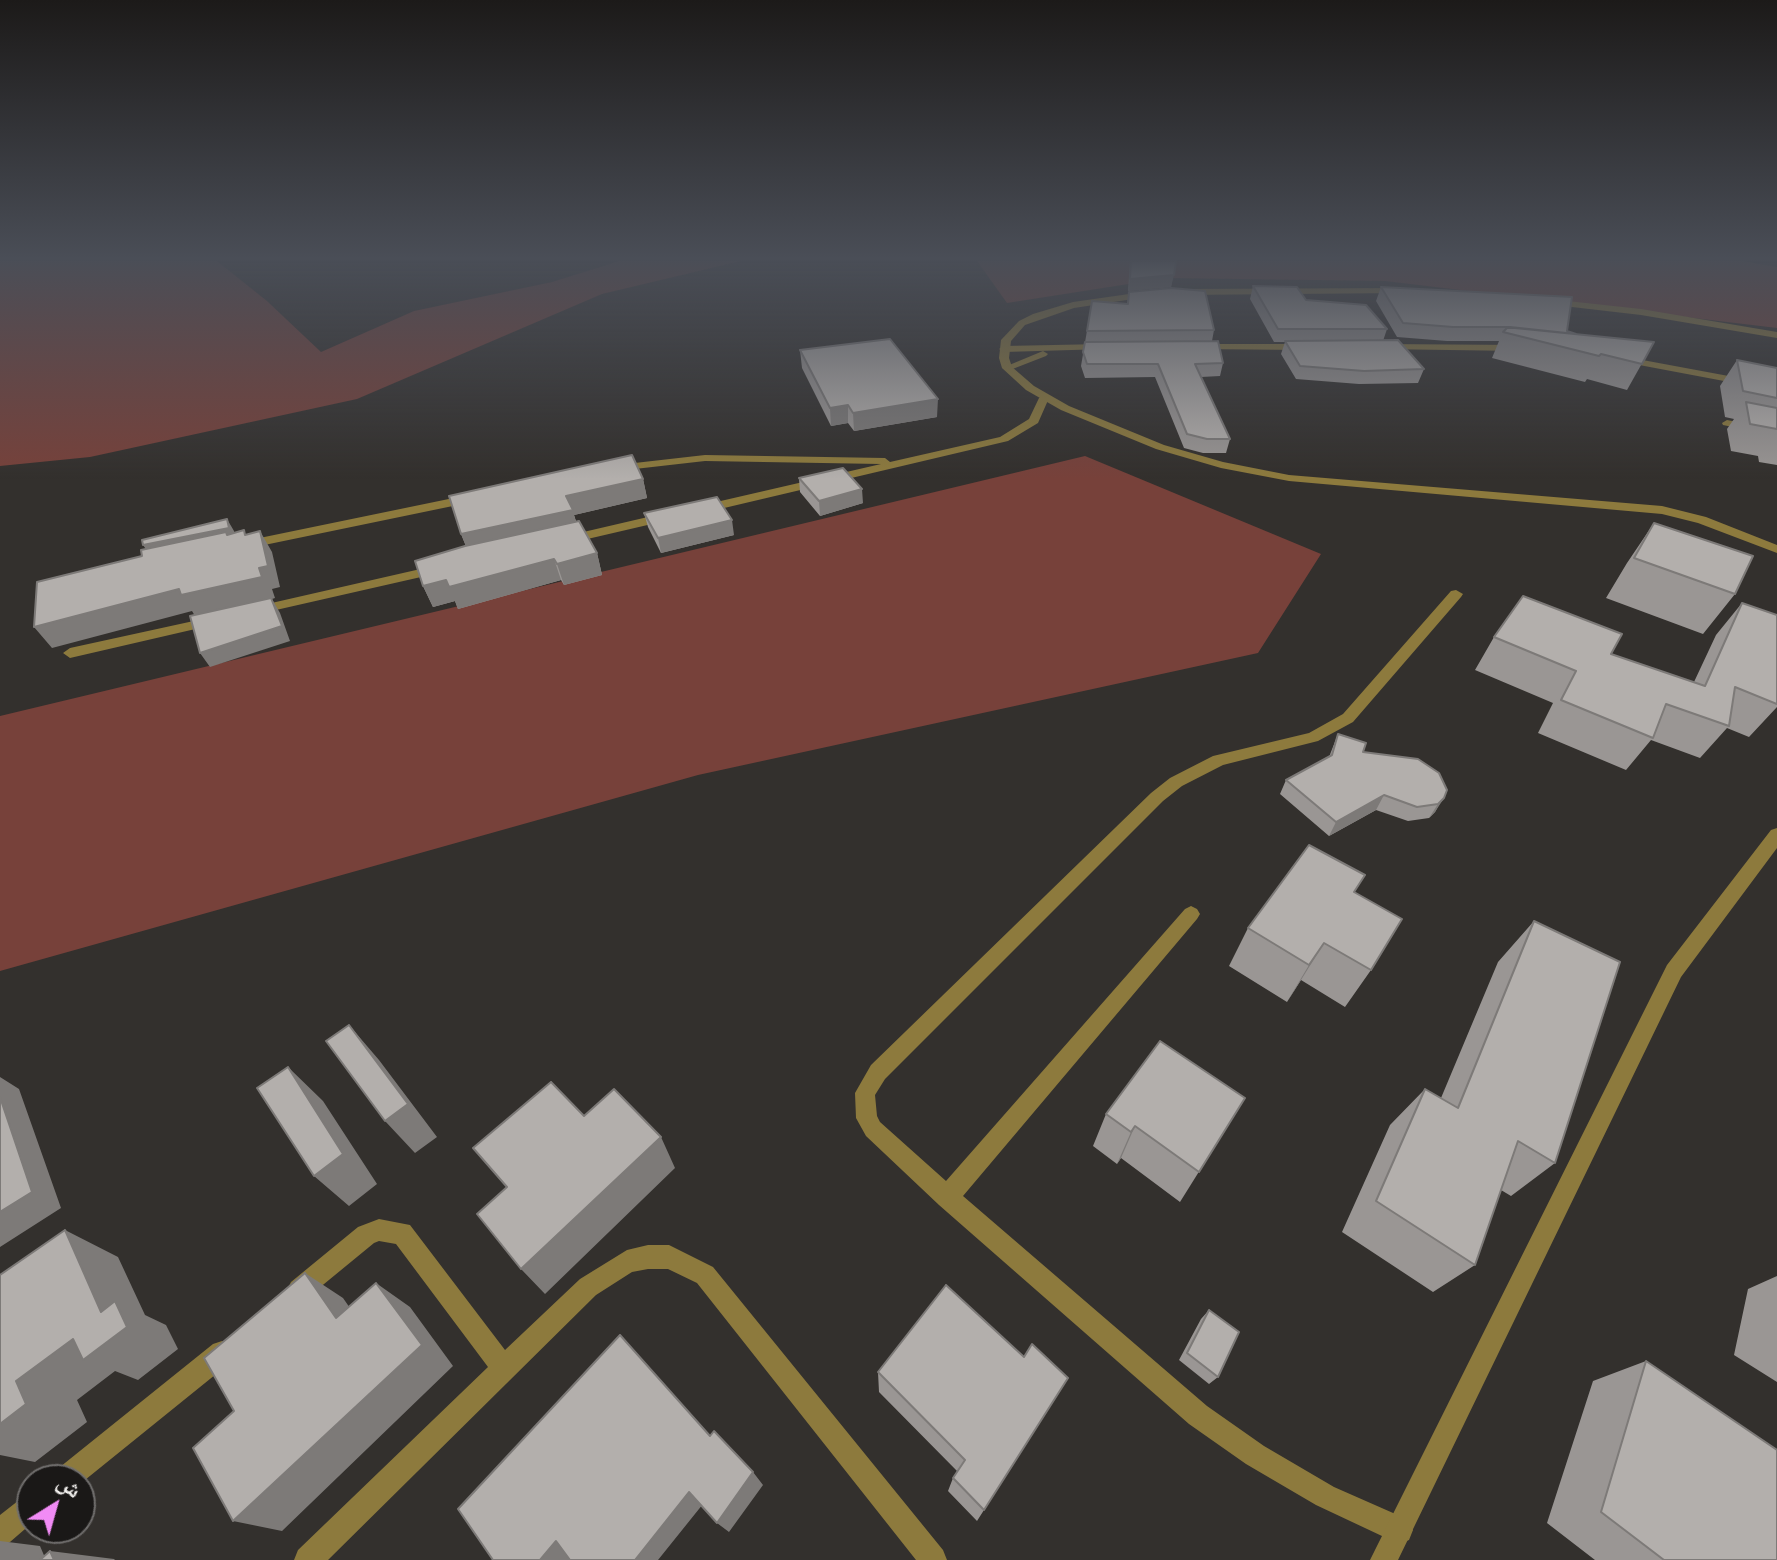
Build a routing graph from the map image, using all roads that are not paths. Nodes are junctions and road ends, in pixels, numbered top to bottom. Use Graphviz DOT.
graph roads {
  1 [pos="1011,334"];
  2 [pos="1120,347"];
  3 [pos="1179,347"];
  4 [pos="1314,347"];
  5 [pos="1377,347"];
  6 [pos="1004,349"];
  7 [pos="1061,349"];
  8 [pos="1531,349"];
  9 [pos="1602,357"];
  10 [pos="1007,368"];
  11 [pos="1777,388"];
  12 [pos="1044,398"];
  13 [pos="1727,423"];
  14 [pos="1777,433"];
  15 [pos="907,462"];
  16 [pos="598,471"];
  17 [pos="491,494"];
  18 [pos="690,512"];
  19 [pos="674,515"];
  20 [pos="550,543"];
  21 [pos="231,548"];
  22 [pos="1777,549"];
  23 [pos="457,565"];
  24 [pos="1456,594"];
  25 [pos="240,614"];
  26 [pos="225,618"];
  27 [pos="70,653"];
  28 [pos="1777,835"];
  29 [pos="1191,914"];
  30 [pos="947,1197"];
  31 [pos="283,1303"];
  32 [pos="235,1342"];
  33 [pos="504,1369"];
  34 [pos="84,1464"];
  35 [pos="16,1519"];
  36 [pos="1399,1530"];
  37 [pos="0,1532"];
  38 [pos="308,1560"];
  39 [pos="933,1560"];
  40 [pos="1384,1560"];
  1 -- 6 [label="street"];
  2 -- 7 [label="street"];
  3 -- 4 [label="street"];
  5 -- 8 [label="street"];
  6 -- 7 [label="street"];
  6 -- 10 [label="street"];
  7 -- 10 [label="street"];
  9 -- 11 [label="street"];
  10 -- 12 [label="street"];
  12 -- 15 [label="street"];
  12 -- 22 [label="street"];
  13 -- 14 [label="street"];
  15 -- 16 [label="street"];
  15 -- 18 [label="street"];
  17 -- 21 [label="street"];
  19 -- 20 [label="street"];
  23 -- 25 [label="street"];
  24 -- 30 [label="street"];
  26 -- 27 [label="street"];
  28 -- 36 [label="street"];
  29 -- 30 [label="street"];
  30 -- 36 [label="street"];
  31 -- 33 [label="street"];
  32 -- 34 [label="street"];
  33 -- 38 [label="street"];
  33 -- 39 [label="street"];
  35 -- 37 [label="street"];
  36 -- 40 [label="street"];
}
